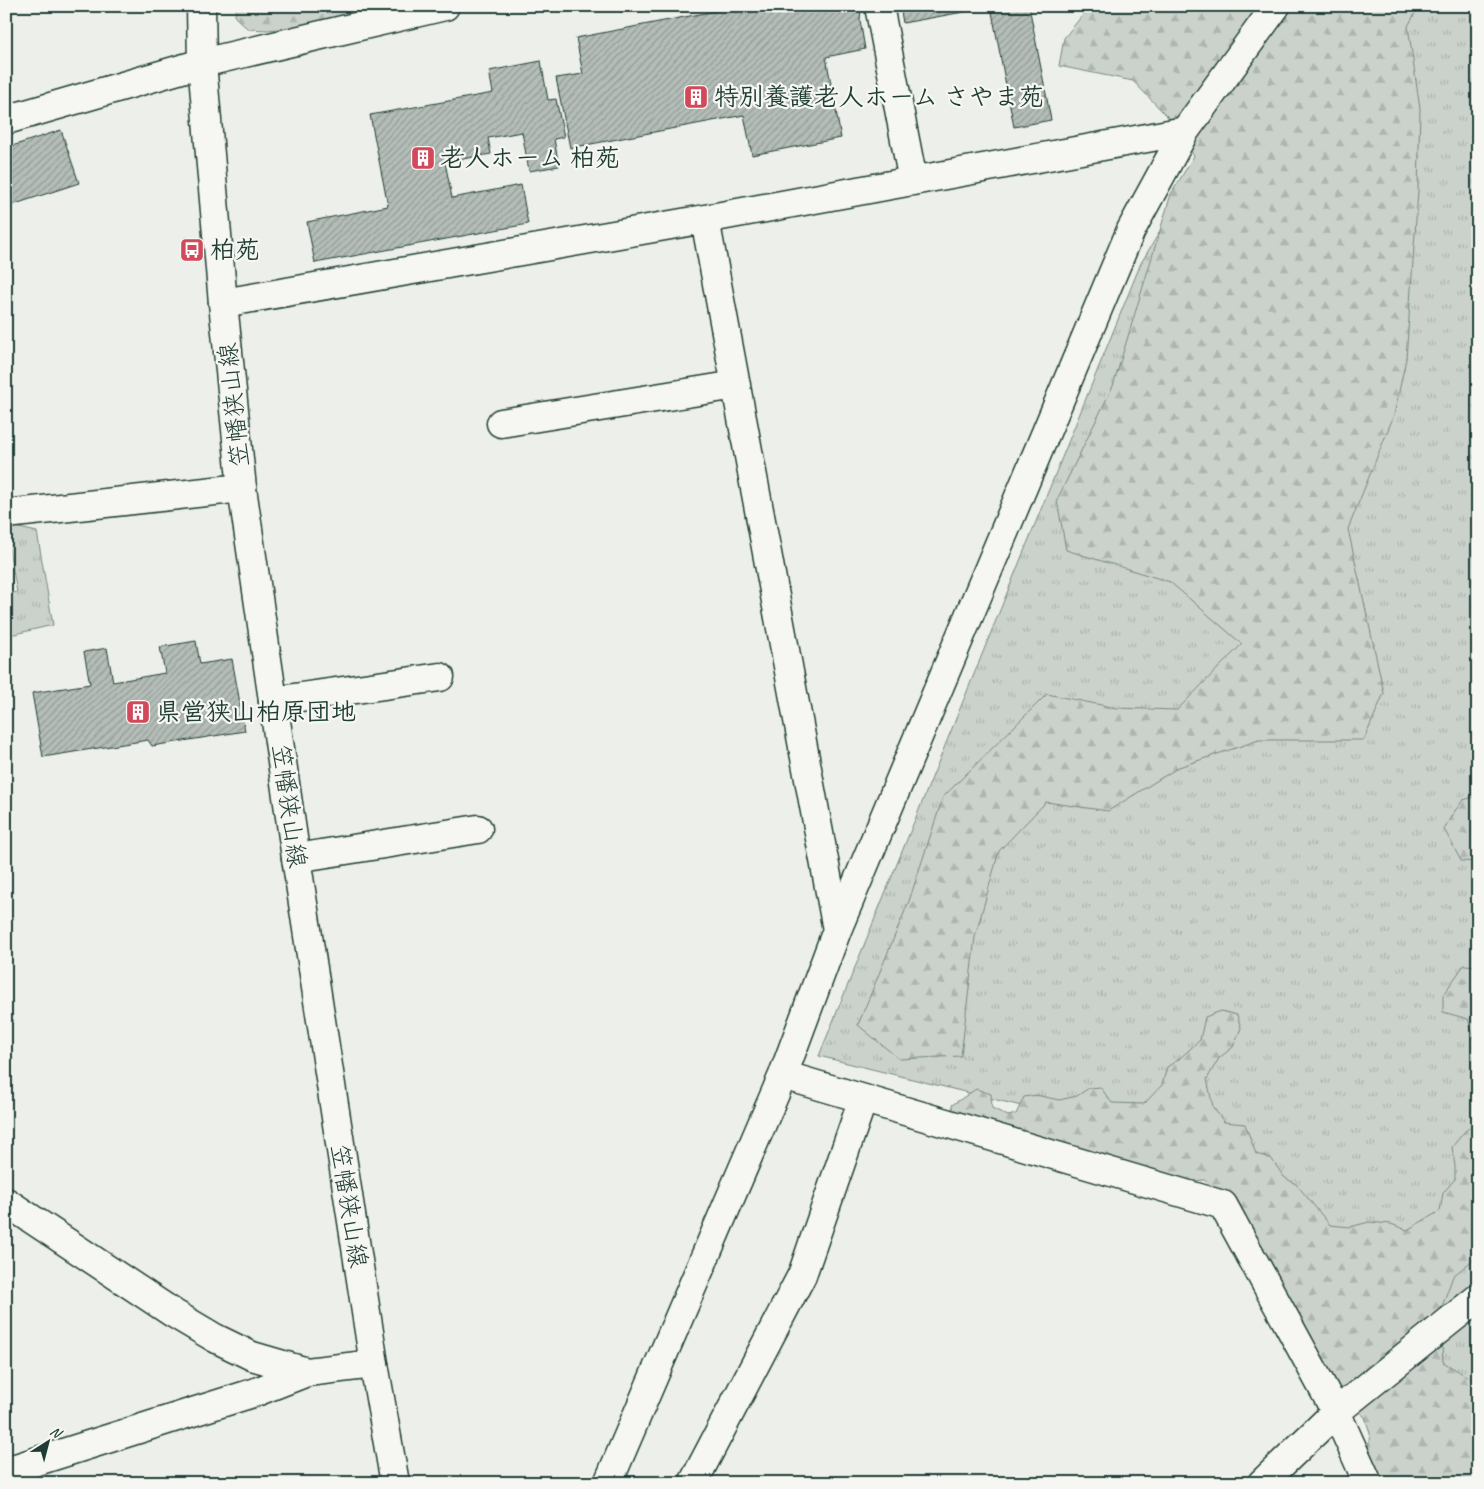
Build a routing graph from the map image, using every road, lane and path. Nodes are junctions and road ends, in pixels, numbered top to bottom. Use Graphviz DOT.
graph roads {
  1 [pos="201,6"];
  2 [pos="445,6"];
  3 [pos="879,6"];
  4 [pos="1276,6"];
  5 [pos="202,62"];
  6 [pos="6,120"];
  7 [pos="1185,131"];
  8 [pos="913,181"];
  9 [pos="705,219"];
  10 [pos="223,303"];
  11 [pos="736,385"];
  12 [pos="501,423"];
  13 [pos="242,488"];
  14 [pos="6,514"];
  15 [pos="440,677"];
  16 [pos="273,701"];
  17 [pos="478,829"];
  18 [pos="296,858"];
  19 [pos="837,930"];
  20 [pos="782,1074"];
  21 [pos="863,1099"];
  22 [pos="6,1202"];
  23 [pos="1478,1298"];
  24 [pos="374,1364"];
  25 [pos="308,1372"];
  26 [pos="1336,1412"];
  27 [pos="6,1471"];
  28 [pos="395,1483"];
  29 [pos="608,1483"];
  30 [pos="693,1483"];
  31 [pos="1262,1483"];
  32 [pos="1368,1483"];
  1 -- 5 [label="street, 笠幡狭山線"];
  2 -- 5 [label="street"];
  3 -- 8 [label="street"];
  4 -- 7 [label="street"];
  5 -- 6 [label="street"];
  5 -- 10 [label="street, 笠幡狭山線"];
  7 -- 8 [label="street"];
  7 -- 19 [label="street"];
  8 -- 9 [label="street"];
  9 -- 10 [label="street"];
  9 -- 11 [label="street"];
  10 -- 13 [label="street, 笠幡狭山線"];
  11 -- 12 [label="street"];
  11 -- 19 [label="street"];
  13 -- 14 [label="street"];
  13 -- 16 [label="street, 笠幡狭山線"];
  15 -- 16 [label="street"];
  16 -- 18 [label="street, 笠幡狭山線"];
  17 -- 18 [label="street"];
  18 -- 24 [label="street, 笠幡狭山線"];
  19 -- 20 [label="street"];
  20 -- 21 [label="street"];
  20 -- 29 [label="street"];
  21 -- 26 [label="street"];
  21 -- 30 [label="street"];
  22 -- 25 [label="street"];
  23 -- 26 [label="street"];
  24 -- 25 [label="street"];
  24 -- 28 [label="street, 笠幡狭山線"];
  25 -- 27 [label="street"];
  26 -- 31 [label="street"];
  26 -- 32 [label="street"];
}
